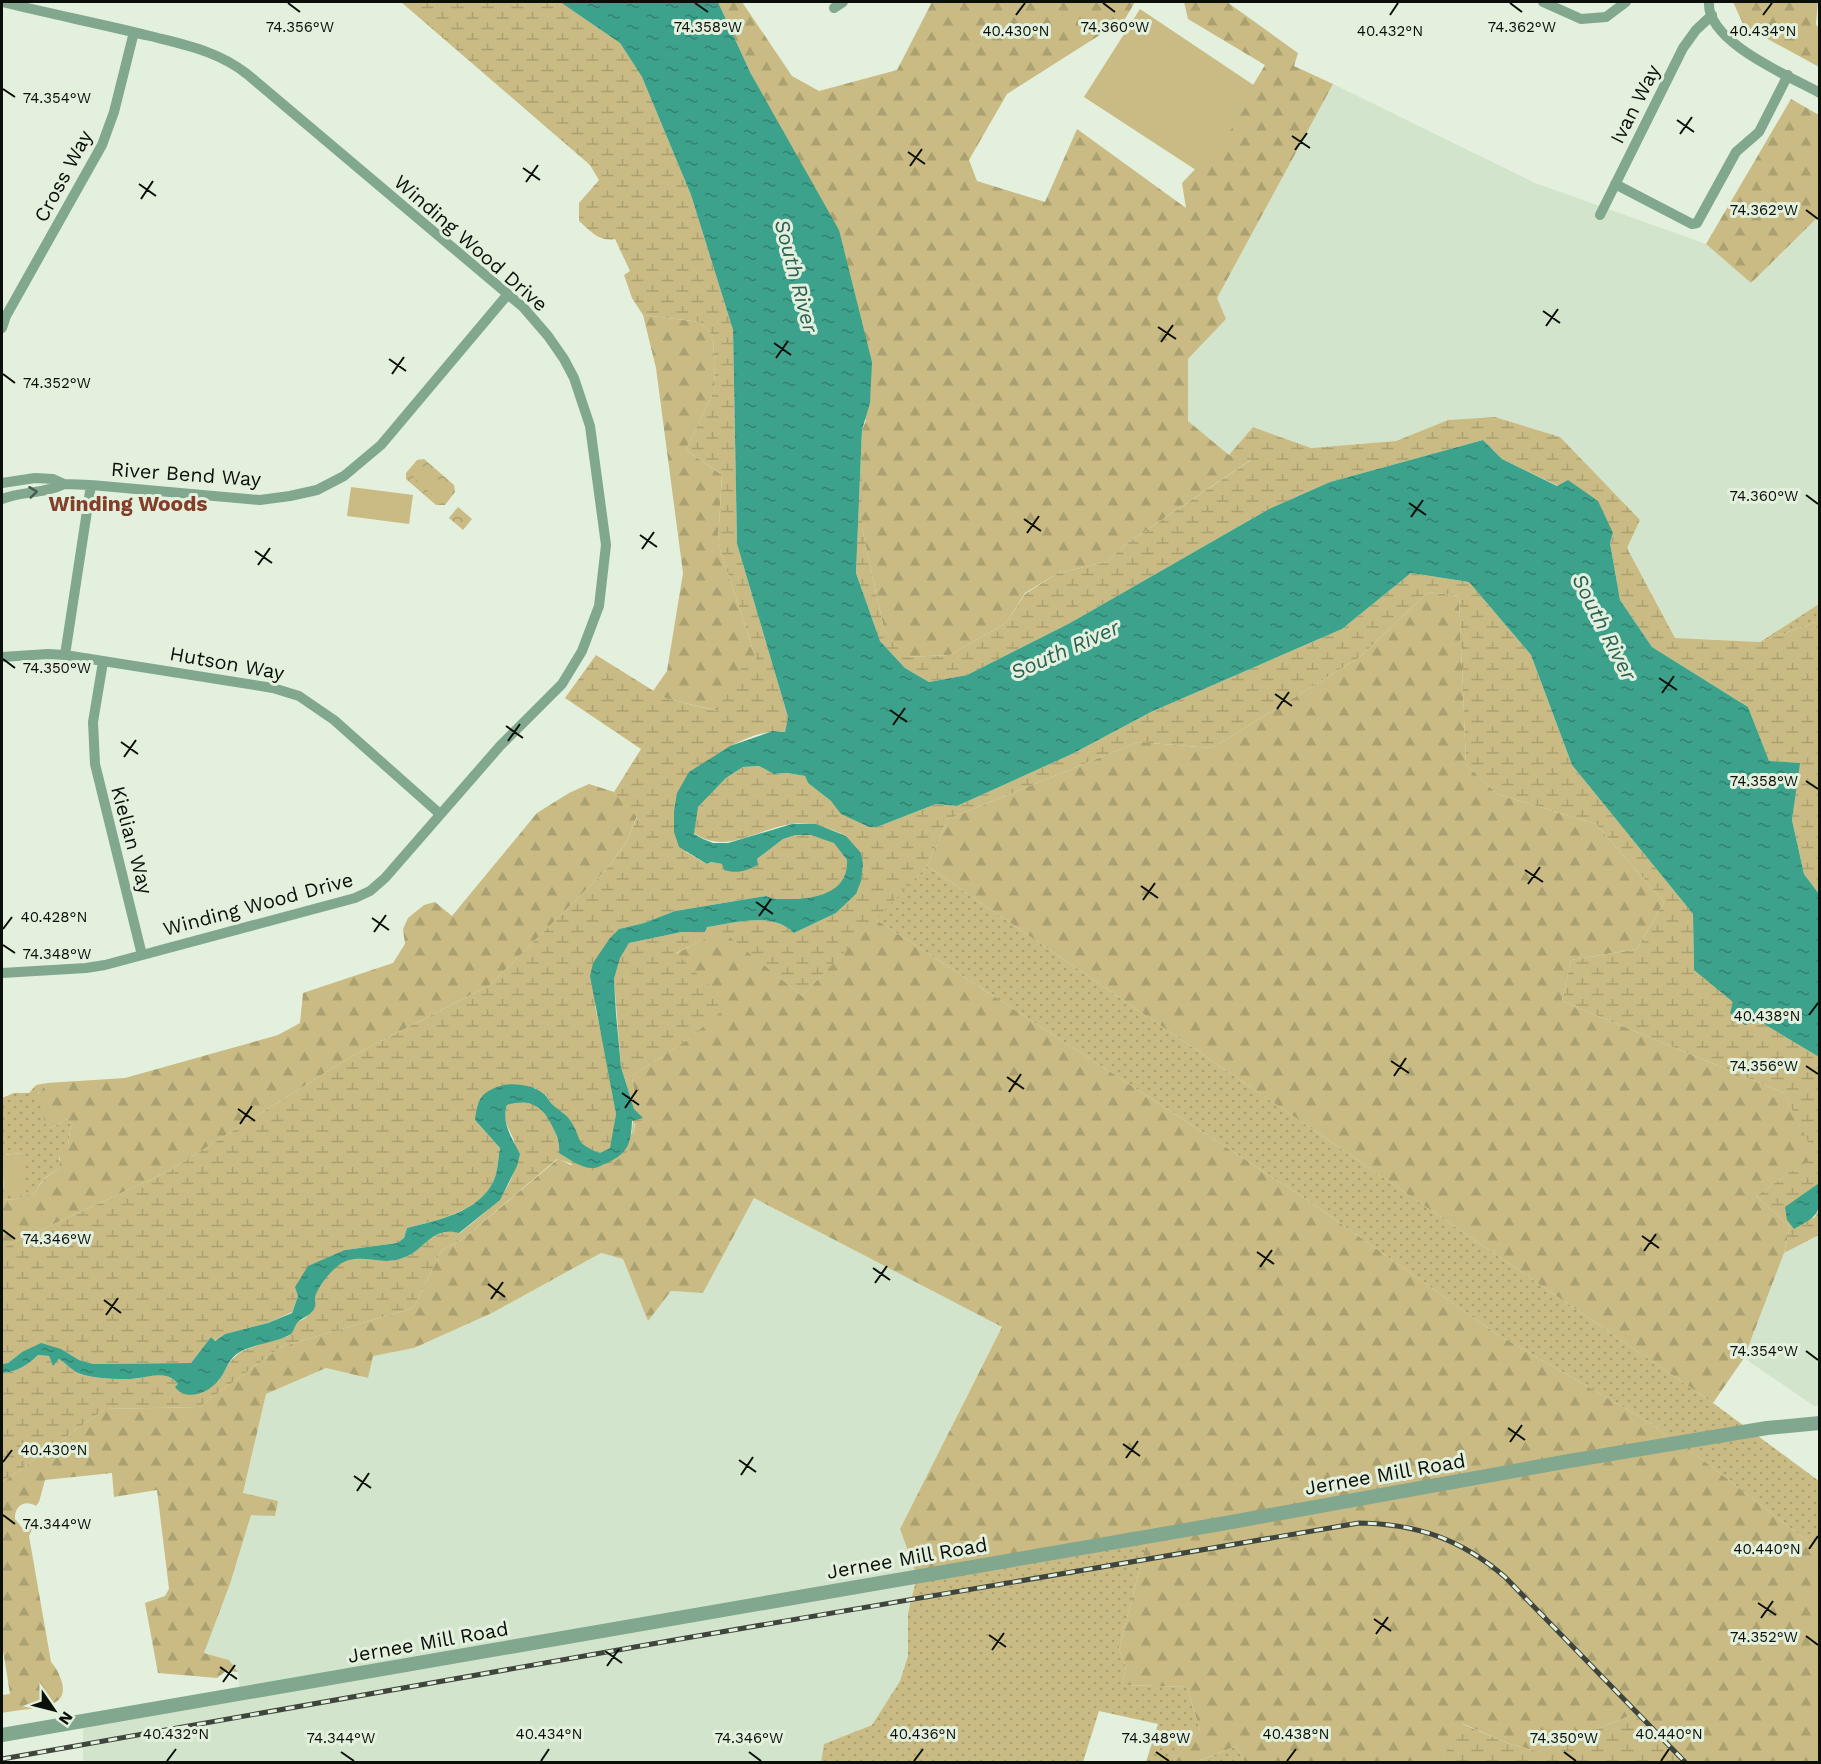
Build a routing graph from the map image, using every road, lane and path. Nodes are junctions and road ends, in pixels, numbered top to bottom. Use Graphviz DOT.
graph roads {
  1 [pos="2,2"];
  2 [pos="1543,2"];
  3 [pos="1626,2"];
  4 [pos="1709,2"];
  5 [pos="1712,15"];
  6 [pos="134,32"];
  7 [pos="1788,75"];
  8 [pos="1820,93"];
  9 [pos="1615,184"];
  10 [pos="1600,215"];
  11 [pos="508,294"];
  12 [pos="2,328"];
  13 [pos="2,470"];
  14 [pos="3,483"];
  15 [pos="64,484"];
  16 [pos="91,485"];
  17 [pos="5,497"];
  18 [pos="65,655"];
  19 [pos="2,657"];
  20 [pos="103,662"];
  21 [pos="440,814"];
  22 [pos="142,955"];
  23 [pos="2,973"];
  24 [pos="1820,1424"];
  25 [pos="2,1735"];
  1 -- 6 [label="street, Winding Wood Drive"];
  2 -- 3 [label="street"];
  4 -- 5 [label="street"];
  5 -- 7 [label="street"];
  5 -- 9 [label="street, Ivan Way"];
  6 -- 11 [label="street, Winding Wood Drive"];
  6 -- 12 [label="street, Cross Way"];
  7 -- 8 [label="street"];
  7 -- 9 [label="street"];
  9 -- 10 [label="street, Ivan Way"];
  11 -- 16 [label="street, River Bend Way"];
  11 -- 21 [label="street, Winding Wood Drive"];
  13 -- 14 [label="street"];
  14 -- 15 [label="street, River Bend Way"];
  14 -- 17 [label="street"];
  15 -- 16 [label="street, River Bend Way"];
  17 -- 15 [label="street, River Bend Way, one-way"];
  16 -- 18 [label="street"];
  18 -- 19 [label="street, Hutson Way"];
  18 -- 20 [label="street, Hutson Way"];
  20 -- 21 [label="street, Hutson Way"];
  20 -- 22 [label="street, Kielian Way"];
  21 -- 22 [label="street, Winding Wood Drive"];
  22 -- 23 [label="street, Winding Wood Drive"];
  24 -- 25 [label="street, Jernee Mill Road"];
}
